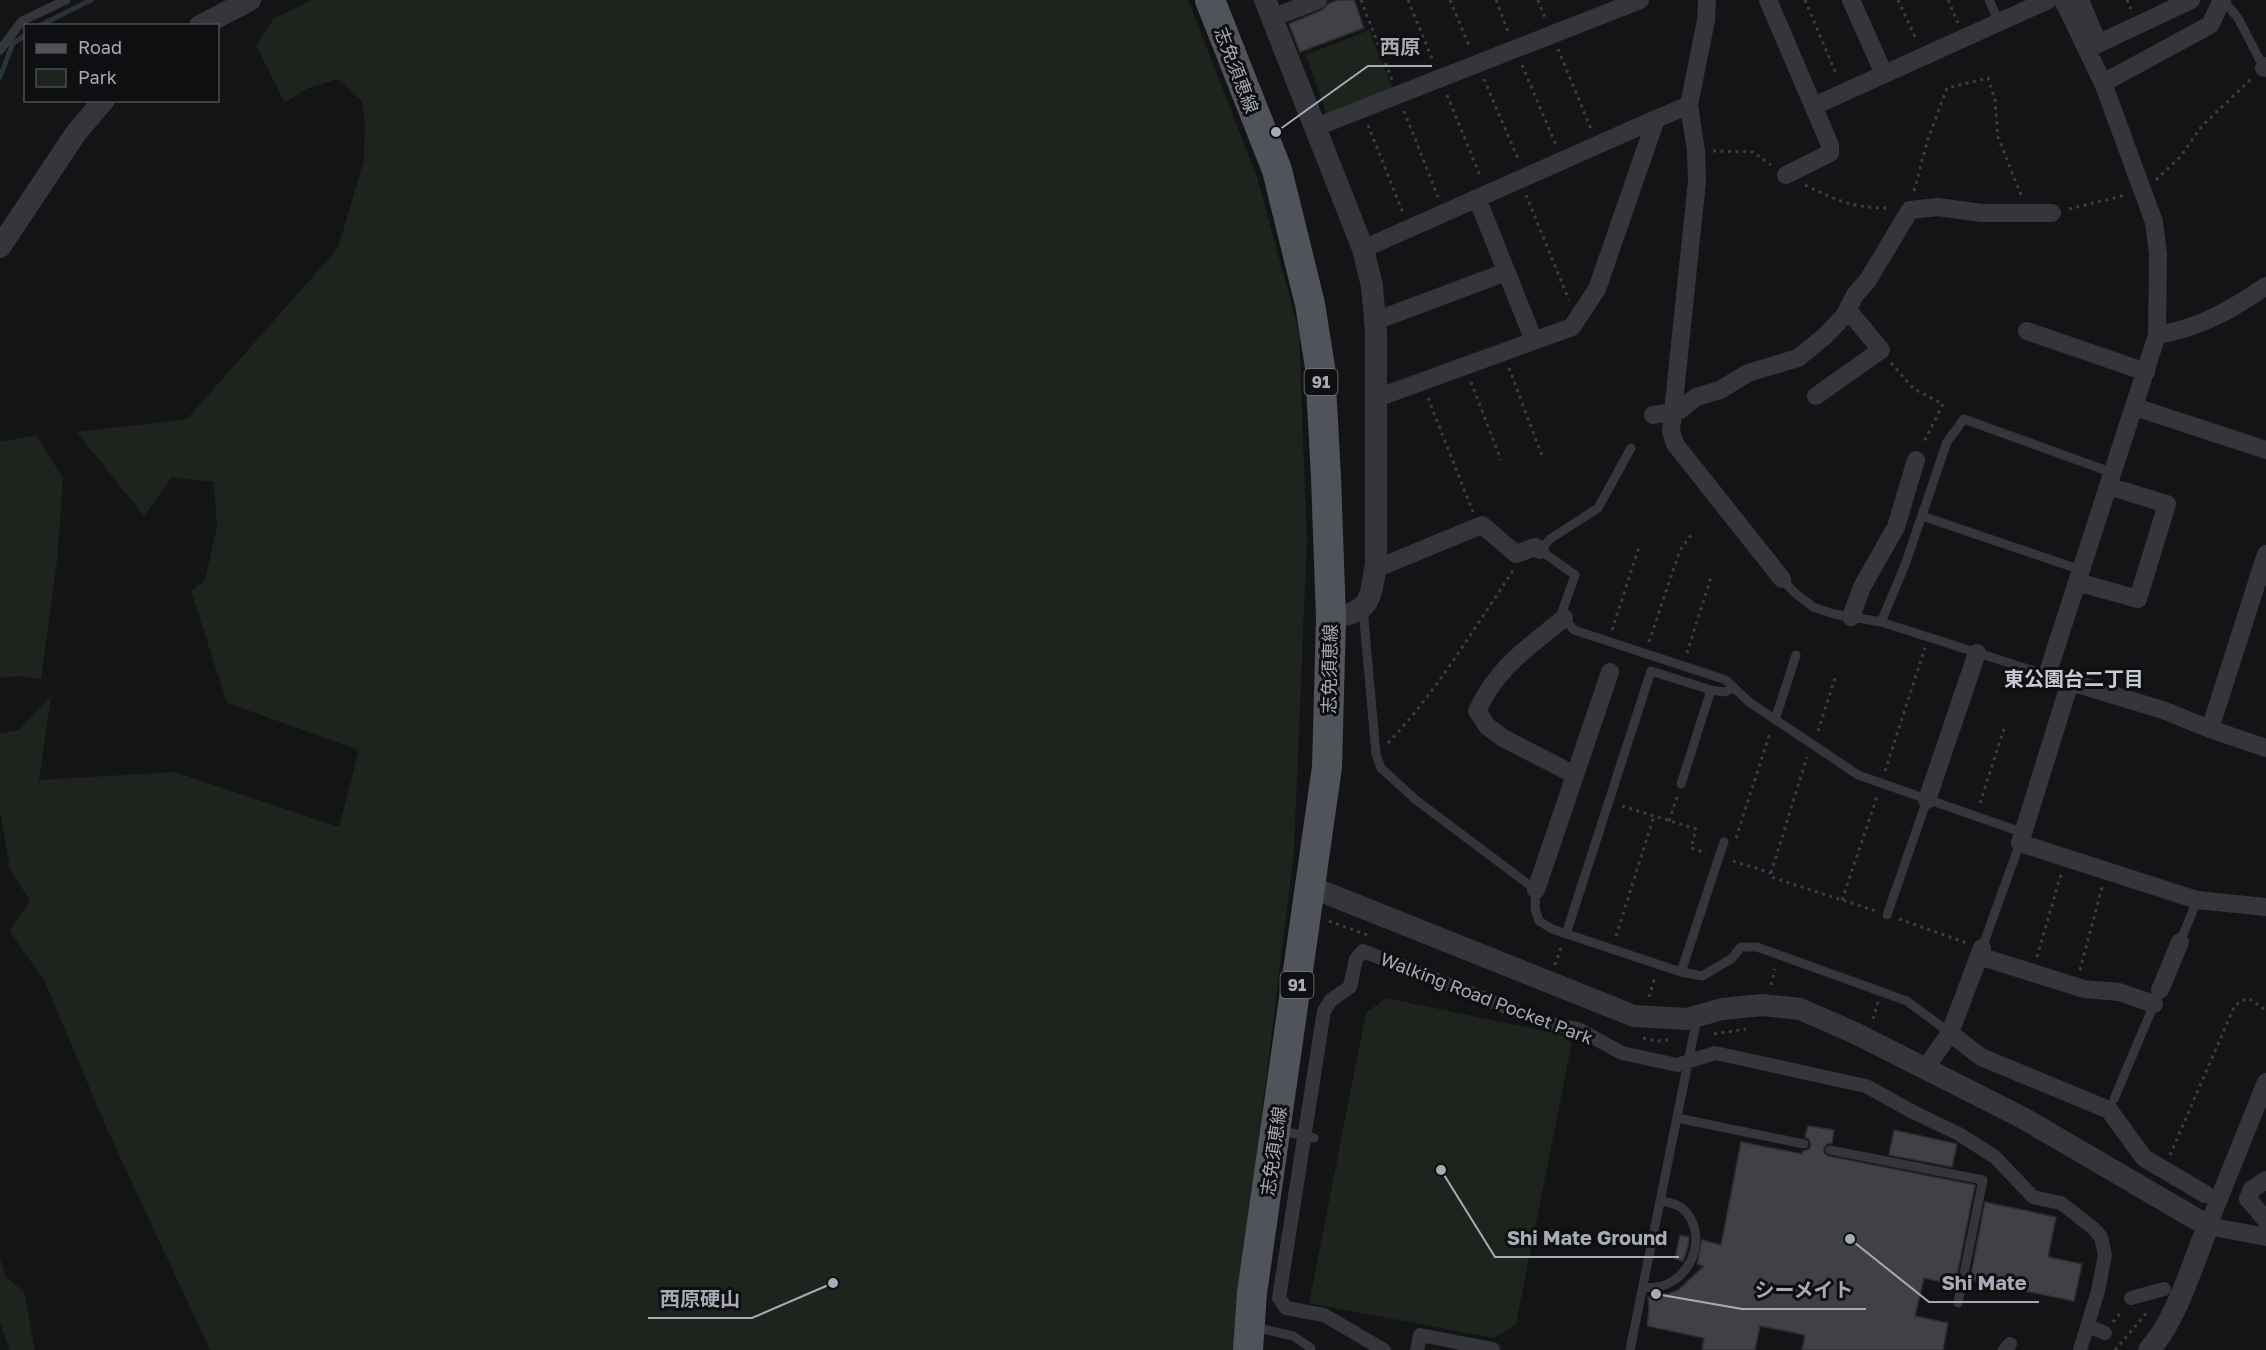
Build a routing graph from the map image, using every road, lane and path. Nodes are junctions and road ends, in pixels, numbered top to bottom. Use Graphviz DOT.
graph roads {
  1 [pos="66,0"];
  2 [pos="250,0"];
  3 [pos="1210,0"];
  4 [pos="1318,0"];
  5 [pos="1361,0"];
  6 [pos="1408,0"];
  7 [pos="1450,0"];
  8 [pos="1496,0"];
  9 [pos="1640,0"];
  10 [pos="1707,0"];
  11 [pos="1768,0"];
  12 [pos="1805,0"];
  13 [pos="1851,0"];
  14 [pos="1898,0"];
  15 [pos="1948,0"];
  16 [pos="1989,0"];
  17 [pos="2048,0"];
  18 [pos="2063,0"];
  19 [pos="2080,0"];
  20 [pos="2191,0"];
  21 [pos="2223,0"];
  22 [pos="1269,9"];
  23 [pos="1999,22"];
  24 [pos="204,24"];
  25 [pos="1552,35"];
  26 [pos="1965,38"];
  27 [pos="2092,46"];
  28 [pos="1515,49"];
  29 [pos="0,50"];
  30 [pos="1924,57"];
  31 [pos="1477,64"];
  32 [pos="2265,69"];
  33 [pos="1884,75"];
  34 [pos="1440,79"];
  35 [pos="2103,83"];
  36 [pos="1844,93"];
  37 [pos="1398,95"];
  38 [pos="102,102"];
  39 [pos="1689,105"];
  40 [pos="1814,106"];
  41 [pos="1362,110"];
  42 [pos="1656,119"];
  43 [pos="1316,128"];
  44 [pos="1598,144"];
  45 [pos="1562,160"];
  46 [pos="1786,175"];
  47 [pos="1523,178"];
  48 [pos="2142,190"];
  49 [pos="1482,196"];
  50 [pos="1910,210"];
  51 [pos="1445,212"];
  52 [pos="2028,213"];
  53 [pos="2052,213"];
  54 [pos="1409,228"];
  55 [pos="0,247"];
  56 [pos="1363,249"];
  57 [pos="1506,272"];
  58 [pos="2266,286"];
  59 [pos="1848,310"];
  60 [pos="1577,320"];
  61 [pos="1375,321"];
  62 [pos="2027,331"];
  63 [pos="2157,335"];
  64 [pos="1534,341"];
  65 [pos="1881,350"];
  66 [pos="1503,352"];
  67 [pos="1465,366"];
  68 [pos="2146,372"];
  69 [pos="1422,382"];
  70 [pos="1816,396"];
  71 [pos="1374,399"];
  72 [pos="2135,407"];
  73 [pos="1672,413"];
  74 [pos="1653,415"];
  75 [pos="1631,448"];
  76 [pos="2266,450"];
  77 [pos="1542,456"];
  78 [pos="1501,460"];
  79 [pos="1916,460"];
  80 [pos="2111,480"];
  81 [pos="1922,516"];
  82 [pos="1479,527"];
  83 [pos="1692,534"];
  84 [pos="1639,547"];
  85 [pos="1533,550"];
  86 [pos="2266,554"];
  87 [pos="1376,563"];
  88 [pos="1712,574"];
  89 [pos="2079,576"];
  90 [pos="1782,579"];
  91 [pos="1363,609"];
  92 [pos="1851,617"];
  93 [pos="1331,618"];
  94 [pos="1564,618"];
  95 [pos="1881,622"];
  96 [pos="1928,637"];
  97 [pos="1609,641"];
  98 [pos="1645,653"];
  99 [pos="1977,653"];
  100 [pos="1796,655"];
  101 [pos="1683,666"];
  102 [pos="1610,672"];
  103 [pos="2047,675"];
  104 [pos="1835,678"];
  105 [pos="2070,682"];
  106 [pos="1734,688"];
  107 [pos="1711,690"];
  108 [pos="1775,720"];
  109 [pos="2005,726"];
  110 [pos="2210,729"];
  111 [pos="1813,746"];
  112 [pos="1376,747"];
  113 [pos="2266,748"];
  114 [pos="1575,775"];
  115 [pos="1681,784"];
  116 [pos="1881,784"];
  117 [pos="1927,800"];
  118 [pos="1609,802"];
  119 [pos="1654,816"];
  120 [pos="1976,816"];
  121 [pos="1669,821"];
  122 [pos="2022,838"];
  123 [pos="1724,843"];
  124 [pos="1719,857"];
  125 [pos="2066,857"];
  126 [pos="1729,860"];
  127 [pos="2106,870"];
  128 [pos="1772,873"];
  129 [pos="1311,887"];
  130 [pos="1536,890"];
  131 [pos="1842,900"];
  132 [pos="2196,904"];
  133 [pos="2266,907"];
  134 [pos="1887,915"];
  135 [pos="1566,934"];
  136 [pos="2180,942"];
  137 [pos="1612,949"];
  138 [pos="1980,952"];
  139 [pos="1779,955"];
  140 [pos="1659,965"];
  141 [pos="1553,969"];
  142 [pos="1681,972"];
  143 [pos="2032,973"];
  144 [pos="1770,987"];
  145 [pos="2076,987"];
  146 [pos="1881,991"];
  147 [pos="2157,997"];
  148 [pos="1648,1002"];
  149 [pos="2266,1010"];
  150 [pos="1697,1016"];
  151 [pos="1872,1024"];
  152 [pos="1950,1033"];
  153 [pos="1689,1061"];
  154 [pos="1926,1069"];
  155 [pos="2266,1082"];
  156 [pos="2111,1105"];
  157 [pos="1677,1118"];
  158 [pos="1276,1129"];
  159 [pos="1314,1138"];
  160 [pos="1804,1144"];
  161 [pos="1830,1150"];
  162 [pos="2163,1170"];
  163 [pos="2266,1180"];
  164 [pos="2205,1194"];
  165 [pos="1660,1201"];
  166 [pos="2208,1226"];
  167 [pos="2266,1230"];
  168 [pos="1643,1287"];
  169 [pos="2164,1289"];
  170 [pos="2132,1298"];
  171 [pos="1958,1303"];
  172 [pos="2088,1326"];
  173 [pos="2104,1333"];
  174 [pos="1249,1338"];
  175 [pos="1311,1348"];
  176 [pos="1493,1349"];
  177 [pos="1384,1350"];
  178 [pos="1417,1350"];
  179 [pos="1630,1350"];
  180 [pos="2080,1350"];
  181 [pos="2149,1350"];
  1 -- 29 [label="lane"];
  2 -- 24 [label="street"];
  3 -- 93 [label="main road, 志免須恵線 / 91"];
  4 -- 22 [label="street"];
  5 -- 37 [label="path"];
  6 -- 34 [label="path"];
  7 -- 31 [label="path"];
  8 -- 28 [label="path"];
  9 -- 25 [label="street"];
  10 -- 39 [label="street"];
  11 -- 40 [label="street"];
  12 -- 36 [label="path"];
  13 -- 33 [label="street"];
  14 -- 30 [label="path"];
  15 -- 26 [label="path"];
  16 -- 23 [label="lane"];
  17 -- 23 [label="street"];
  18 -- 27 [label="street"];
  19 -- 27 [label="street"];
  20 -- 27 [label="street"];
  21 -- 32 [label="lane"];
  21 -- 35 [label="street"];
  22 -- 43 [label="street"];
  23 -- 26 [label="street"];
  25 -- 28 [label="street"];
  25 -- 44 [label="path"];
  26 -- 30 [label="street"];
  27 -- 35 [label="street"];
  28 -- 31 [label="street"];
  28 -- 45 [label="path"];
  30 -- 33 [label="street"];
  31 -- 34 [label="street"];
  31 -- 47 [label="path"];
  32 -- 48 [label="path"];
  33 -- 36 [label="street"];
  34 -- 37 [label="street"];
  34 -- 49 [label="path"];
  35 -- 48 [label="street"];
  36 -- 40 [label="street"];
  37 -- 41 [label="street"];
  37 -- 51 [label="path"];
  38 -- 55 [label="street"];
  39 -- 42 [label="street"];
  39 -- 73 [label="street"];
  40 -- 46 [label="street"];
  41 -- 43 [label="street"];
  41 -- 54 [label="path"];
  42 -- 44 [label="street"];
  42 -- 60 [label="street"];
  43 -- 56 [label="street"];
  44 -- 45 [label="street"];
  45 -- 47 [label="street"];
  47 -- 49 [label="street"];
  47 -- 60 [label="path"];
  48 -- 53 [label="path"];
  48 -- 63 [label="street"];
  49 -- 51 [label="street"];
  49 -- 57 [label="street"];
  50 -- 52 [label="street"];
  50 -- 52 [label="path"];
  50 -- 59 [label="street"];
  51 -- 54 [label="street"];
  52 -- 53 [label="street"];
  54 -- 56 [label="street"];
  56 -- 61 [label="street"];
  57 -- 61 [label="street"];
  57 -- 64 [label="street"];
  58 -- 63 [label="street"];
  59 -- 65 [label="street"];
  59 -- 73 [label="street"];
  60 -- 64 [label="street"];
  61 -- 71 [label="street"];
  62 -- 68 [label="street"];
  63 -- 68 [label="street"];
  64 -- 66 [label="street"];
  65 -- 70 [label="street"];
  65 -- 79 [label="path"];
  66 -- 67 [label="street"];
  66 -- 77 [label="path"];
  67 -- 69 [label="street"];
  67 -- 78 [label="path"];
  68 -- 72 [label="street"];
  69 -- 71 [label="street"];
  69 -- 82 [label="path"];
  71 -- 87 [label="street"];
  72 -- 76 [label="street"];
  72 -- 80 [label="street"];
  73 -- 74 [label="street"];
  73 -- 90 [label="street"];
  75 -- 85 [label="lane"];
  79 -- 92 [label="street"];
  80 -- 81 [label="lane"];
  80 -- 89 [label="street"];
  80 -- 89 [label="street"];
  81 -- 89 [label="lane"];
  81 -- 95 [label="lane"];
  82 -- 85 [label="street"];
  82 -- 87 [label="street"];
  83 -- 98 [label="path"];
  84 -- 97 [label="path"];
  85 -- 94 [label="lane"];
  85 -- 112 [label="path"];
  86 -- 110 [label="street"];
  87 -- 91 [label="street"];
  88 -- 101 [label="path"];
  89 -- 103 [label="street"];
  90 -- 92 [label="lane"];
  91 -- 93 [label="street"];
  91 -- 112 [label="lane"];
  92 -- 95 [label="lane"];
  93 -- 129 [label="main road, 志免須恵線 / 91"];
  94 -- 97 [label="lane"];
  94 -- 114 [label="street"];
  95 -- 96 [label="lane"];
  96 -- 99 [label="lane"];
  96 -- 116 [label="path"];
  97 -- 98 [label="lane"];
  98 -- 101 [label="lane"];
  99 -- 103 [label="lane"];
  99 -- 117 [label="street"];
  100 -- 108 [label="lane"];
  101 -- 106 [label="lane"];
  102 -- 114 [label="street"];
  103 -- 105 [label="street"];
  104 -- 111 [label="path"];
  105 -- 110 [label="street"];
  105 -- 122 [label="street"];
  106 -- 107 [label="lane"];
  106 -- 108 [label="lane"];
  107 -- 115 [label="lane"];
  107 -- 118 [label="lane"];
  108 -- 111 [label="lane"];
  108 -- 126 [label="path"];
  109 -- 120 [label="path"];
  110 -- 113 [label="street"];
  111 -- 116 [label="lane"];
  111 -- 128 [label="path"];
  112 -- 130 [label="lane"];
  114 -- 130 [label="street"];
  115 -- 121 [label="path"];
  116 -- 117 [label="lane"];
  116 -- 131 [label="path"];
  117 -- 120 [label="lane"];
  117 -- 134 [label="lane"];
  118 -- 119 [label="path"];
  118 -- 135 [label="lane"];
  119 -- 121 [label="path"];
  119 -- 137 [label="path"];
  120 -- 122 [label="lane"];
  121 -- 124 [label="path"];
  122 -- 125 [label="street"];
  122 -- 138 [label="lane"];
  123 -- 124 [label="lane"];
  124 -- 126 [label="path"];
  124 -- 142 [label="lane"];
  125 -- 127 [label="street"];
  125 -- 143 [label="path"];
  126 -- 128 [label="path"];
  127 -- 132 [label="street"];
  127 -- 145 [label="path"];
  128 -- 131 [label="path"];
  129 -- 150 [label="street"];
  129 -- 158 [label="main road, 志免須恵線 / 91"];
  130 -- 135 [label="lane"];
  131 -- 134 [label="path"];
  132 -- 133 [label="street"];
  132 -- 136 [label="lane"];
  134 -- 138 [label="path"];
  135 -- 137 [label="lane"];
  135 -- 141 [label="path"];
  136 -- 147 [label="street"];
  137 -- 140 [label="lane"];
  138 -- 143 [label="street"];
  138 -- 152 [label="street"];
  139 -- 142 [label="lane"];
  139 -- 144 [label="path"];
  139 -- 146 [label="lane"];
  140 -- 142 [label="lane"];
  140 -- 148 [label="path"];
  143 -- 145 [label="street"];
  145 -- 147 [label="street"];
  146 -- 151 [label="path"];
  146 -- 152 [label="lane"];
  147 -- 156 [label="lane"];
  149 -- 162 [label="path"];
  150 -- 153 [label="lane"];
  150 -- 154 [label="street"];
  152 -- 154 [label="street"];
  152 -- 156 [label="street"];
  153 -- 157 [label="lane"];
  153 -- 172 [label="street, Walking Road Pocket Park"];
  153 -- 177 [label="street, Walking Road Pocket Park"];
  154 -- 166 [label="street"];
  155 -- 166 [label="street"];
  156 -- 162 [label="street"];
  157 -- 160 [label="lane"];
  157 -- 165 [label="lane"];
  158 -- 159 [label="lane"];
  158 -- 174 [label="main road, 志免須恵線 / 91"];
  161 -- 171 [label="lane"];
  162 -- 164 [label="street"];
  163 -- 167 [label="street"];
  165 -- 168 [label="lane"];
  165 -- 168 [label="lane"];
  166 -- 167 [label="street"];
  166 -- 181 [label="street"];
  168 -- 179 [label="lane"];
  169 -- 170 [label="street"];
  170 -- 173 [label="path"];
  172 -- 173 [label="street"];
  172 -- 180 [label="street, Walking Road Pocket Park"];
  174 -- 175 [label="lane"];
  176 -- 178 [label="street"];
}
